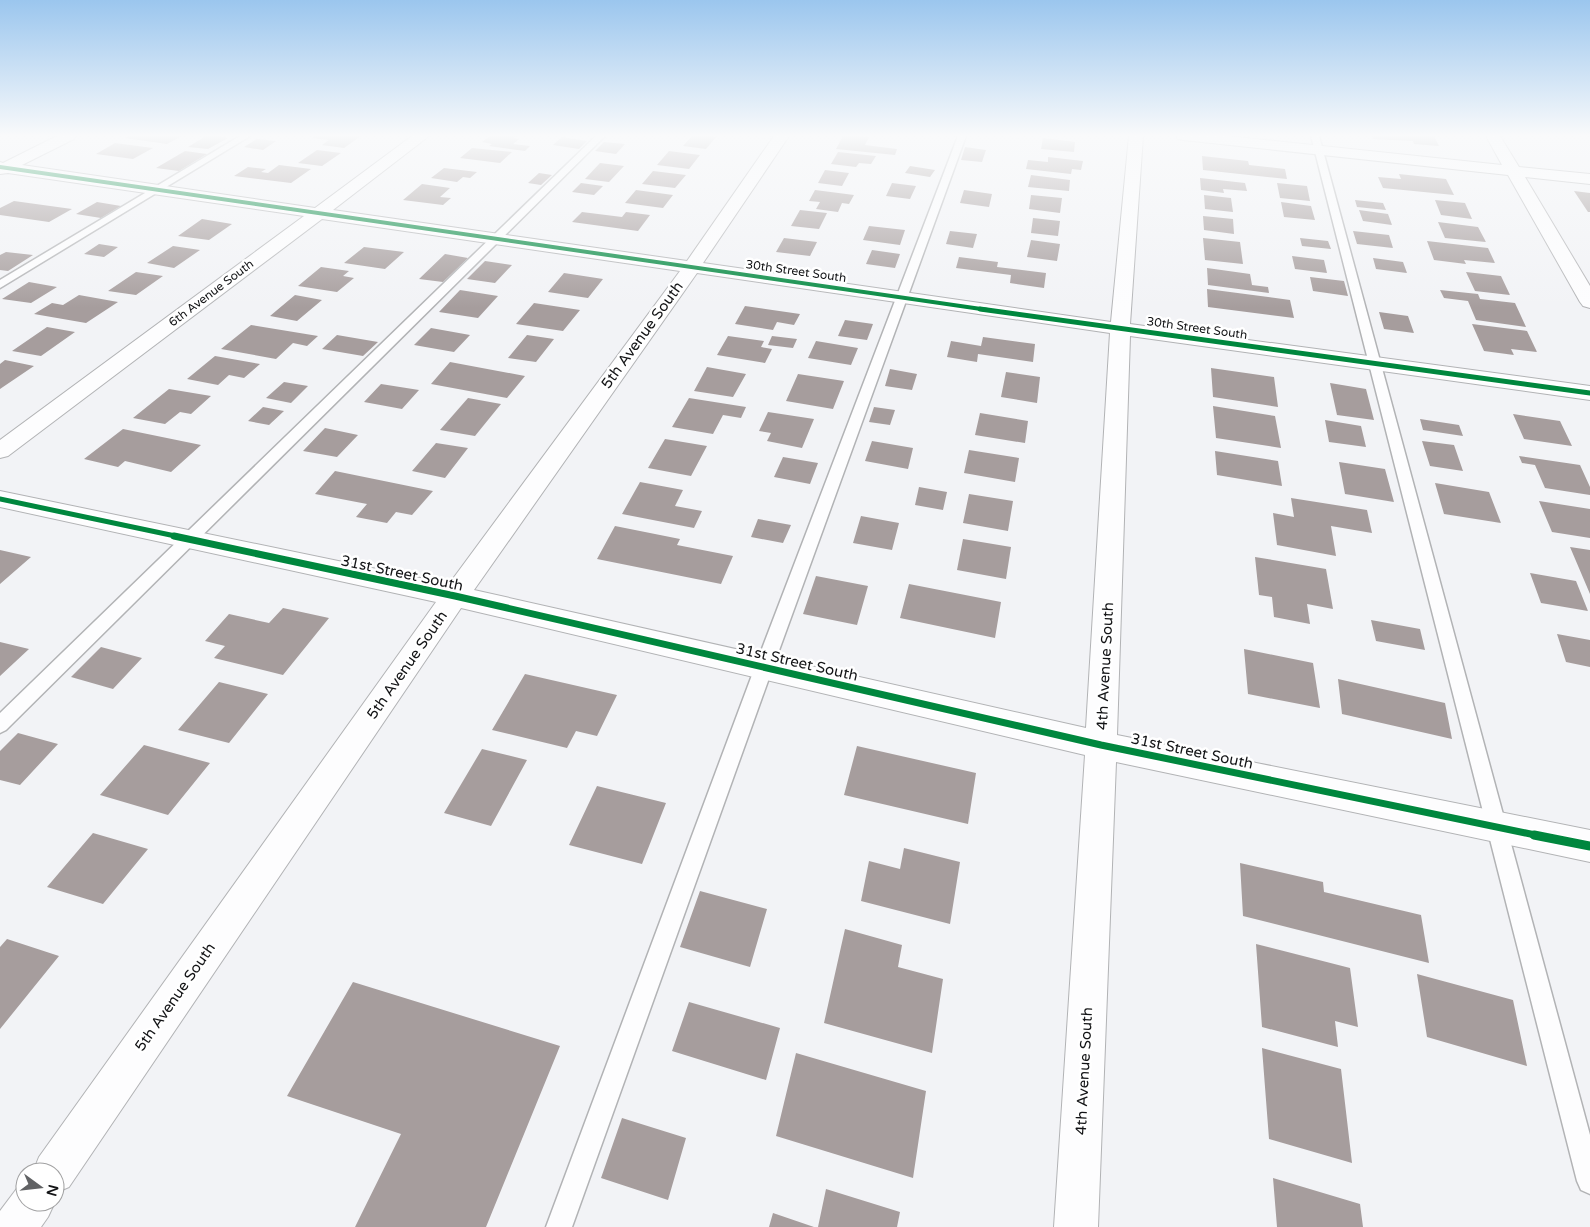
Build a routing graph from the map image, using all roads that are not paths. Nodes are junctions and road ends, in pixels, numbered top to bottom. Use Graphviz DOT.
graph roads {
  1 [pos="153,193"];
  2 [pos="180,193"];
  3 [pos="346,193"];
  4 [pos="543,193"];
  5 [pos="743,193"];
  6 [pos="940,193"];
  7 [pos="1131,193"];
  8 [pos="1330,193"];
  9 [pos="1526,193"];
  10 [pos="318,214"];
  11 [pos="496,239"];
  12 [pos="691,268"];
  13 [pos="0,285"];
  14 [pos="901,298"];
  15 [pos="1590,302"];
  16 [pos="1120,329"];
  17 [pos="1376,364"];
  18 [pos="1590,393"];
  19 [pos="0,451"];
  20 [pos="0,499"];
  21 [pos="190,540"];
  22 [pos="454,596"];
  23 [pos="764,667"];
  24 [pos="0,725"];
  25 [pos="1101,745"];
  26 [pos="1497,827"];
  27 [pos="1590,846"];
  28 [pos="61,1162"];
  29 [pos="1590,1181"];
  30 [pos="26,1212"];
  31 [pos="15,1227"];
  32 [pos="559,1227"];
  33 [pos="1076,1227"];
  1 -- 13 [label="lane"];
  2 -- 10 [label="street, 30th Street South"];
  3 -- 10 [label="street, 6th Avenue South"];
  4 -- 11 [label="lane"];
  5 -- 12 [label="street, 5th Avenue South"];
  6 -- 14 [label="lane"];
  7 -- 16 [label="street, 4th Avenue South"];
  8 -- 17 [label="lane"];
  9 -- 15 [label="street"];
  10 -- 11 [label="street, 30th Street South"];
  10 -- 19 [label="street, 6th Avenue South"];
  11 -- 12 [label="street, 30th Street South"];
  11 -- 21 [label="lane"];
  12 -- 14 [label="street, 30th Street South"];
  12 -- 22 [label="street, 5th Avenue South"];
  14 -- 16 [label="street, 30th Street South"];
  14 -- 23 [label="lane"];
  16 -- 17 [label="street, 30th Street South"];
  16 -- 25 [label="street, 4th Avenue South"];
  17 -- 18 [label="street, 30th Street South"];
  17 -- 26 [label="lane"];
  20 -- 21 [label="street, 31st Street South"];
  21 -- 22 [label="street, 31st Street South"];
  21 -- 24 [label="lane"];
  22 -- 23 [label="street, 31st Street South"];
  22 -- 28 [label="street, 5th Avenue South"];
  23 -- 25 [label="street, 31st Street South"];
  23 -- 32 [label="lane"];
  25 -- 26 [label="street, 31st Street South"];
  25 -- 33 [label="street, 4th Avenue South"];
  26 -- 27 [label="street, 31st Street South"];
  26 -- 29 [label="lane"];
  30 -- 31 [label="street"];
}
